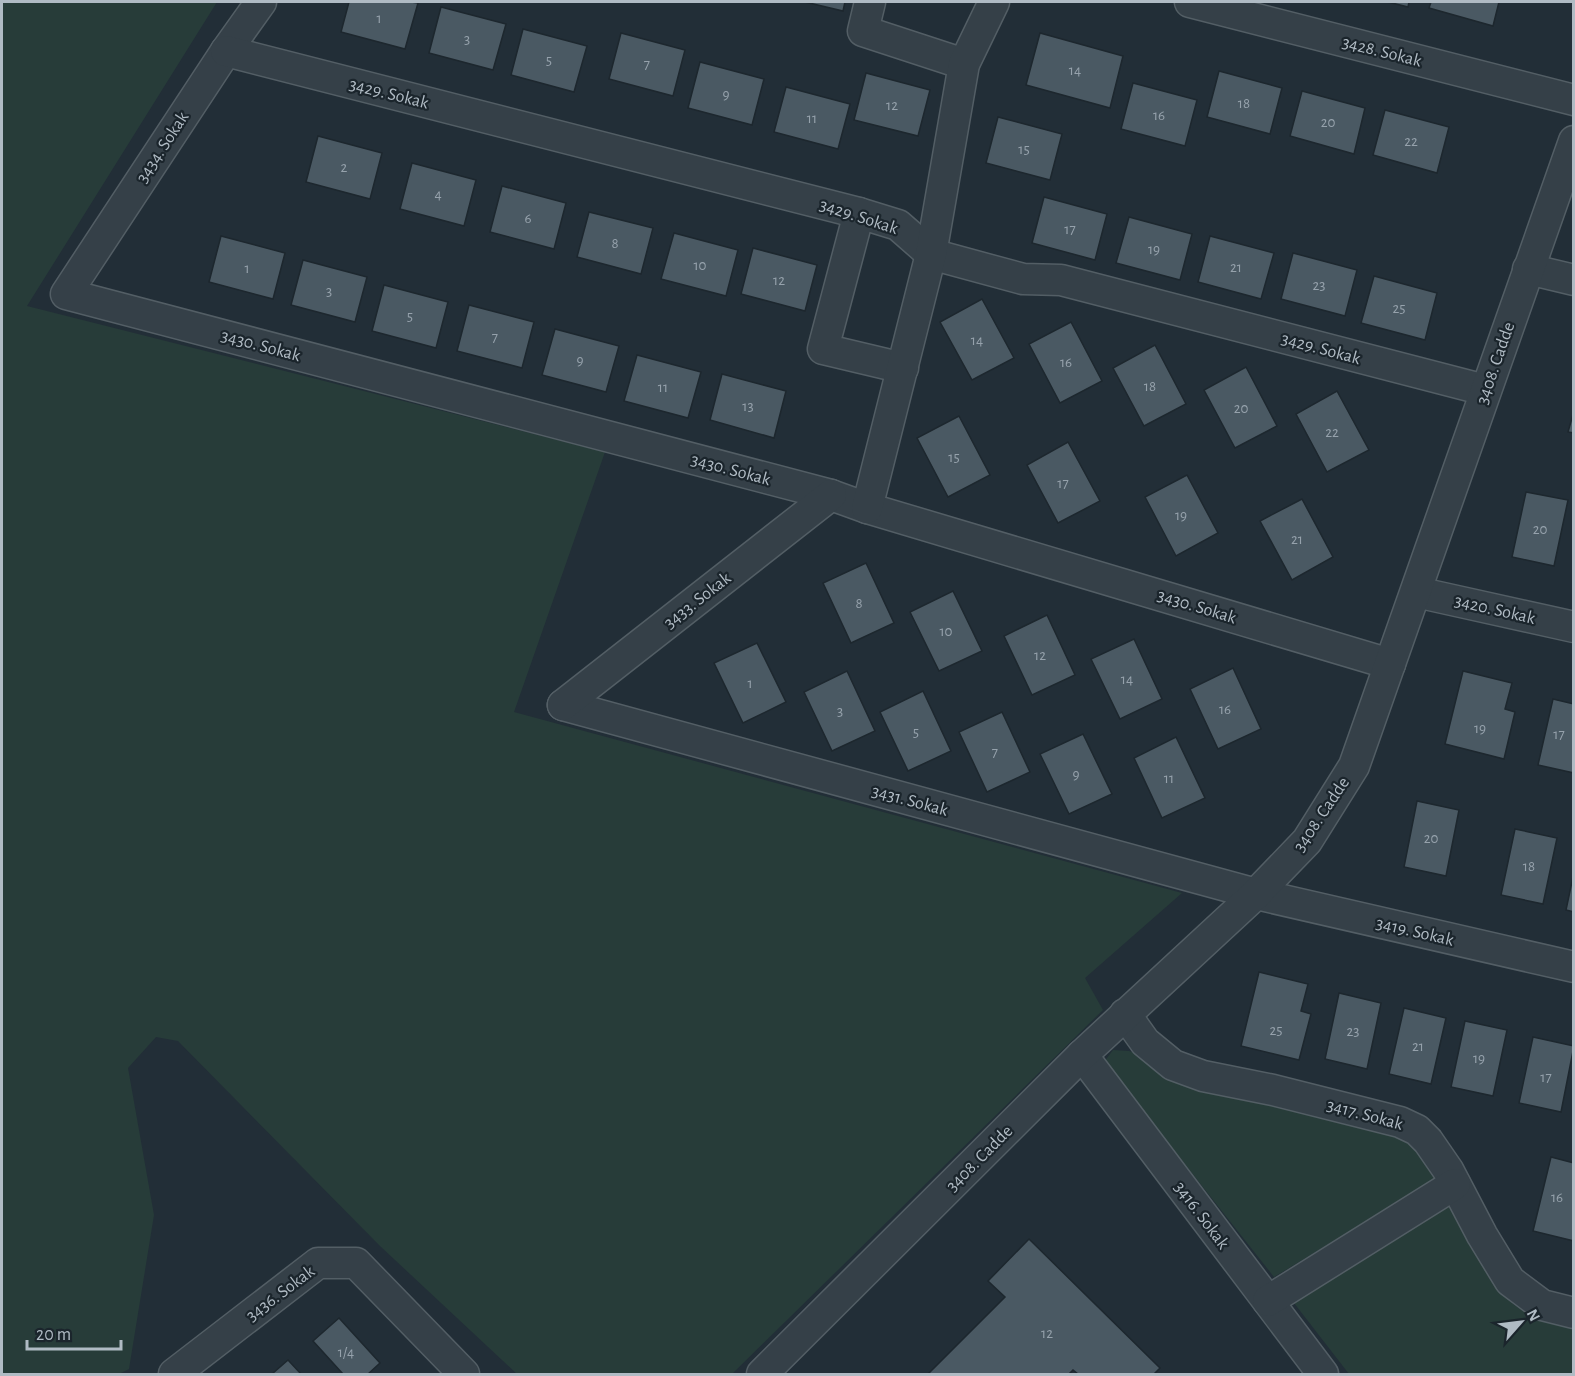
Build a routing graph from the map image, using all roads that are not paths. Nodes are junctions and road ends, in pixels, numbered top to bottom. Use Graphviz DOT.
graph roads {
  1 [pos="261,2"];
  2 [pos="870,2"];
  3 [pos="994,2"];
  4 [pos="1190,2"];
  5 [pos="226,51"];
  6 [pos="964,64"];
  7 [pos="1574,100"];
  8 [pos="1574,141"];
  9 [pos="859,213"];
  10 [pos="931,254"];
  11 [pos="1528,269"];
  12 [pos="1574,280"];
  13 [pos="66,294"];
  14 [pos="903,368"];
  15 [pos="1485,390"];
  16 [pos="831,495"];
  17 [pos="867,508"];
  18 [pos="1416,592"];
  19 [pos="1574,627"];
  20 [pos="1390,664"];
  21 [pos="563,705"];
  22 [pos="1256,894"];
  23 [pos="1574,967"];
  24 [pos="1125,1014"];
  25 [pos="1082,1056"];
  26 [pos="1455,1184"];
  27 [pos="1268,1301"];
  28 [pos="1574,1313"];
  29 [pos="174,1374"];
  30 [pos="464,1374"];
  31 [pos="762,1374"];
  32 [pos="1323,1374"];
  1 -- 5 [label="street, 3434. Sokak"];
  2 -- 6 [label="street"];
  3 -- 6 [label="street"];
  4 -- 7 [label="street, 3428. Sokak"];
  5 -- 9 [label="street, 3429. Sokak"];
  5 -- 13 [label="street, 3434. Sokak"];
  6 -- 10 [label="street"];
  8 -- 11 [label="street, 3408. Cadde"];
  9 -- 10 [label="street, 3429. Sokak"];
  9 -- 14 [label="street"];
  10 -- 14 [label="street"];
  10 -- 15 [label="street, 3429. Sokak"];
  11 -- 12 [label="street"];
  11 -- 15 [label="street, 3408. Cadde"];
  13 -- 16 [label="street, 3430. Sokak"];
  14 -- 17 [label="street"];
  15 -- 18 [label="street, 3408. Cadde"];
  16 -- 17 [label="street, 3430. Sokak"];
  16 -- 21 [label="street, 3433. Sokak"];
  17 -- 20 [label="street, 3430. Sokak"];
  18 -- 19 [label="street, 3420. Sokak"];
  18 -- 20 [label="street, 3408. Cadde"];
  20 -- 22 [label="street, 3408. Cadde"];
  21 -- 22 [label="street, 3431. Sokak"];
  22 -- 23 [label="street, 3419. Sokak"];
  22 -- 24 [label="street, 3408. Cadde"];
  24 -- 25 [label="street, 3408. Cadde"];
  24 -- 26 [label="street, 3417. Sokak"];
  25 -- 27 [label="street, 3416. Sokak"];
  25 -- 31 [label="street, 3408. Cadde"];
  26 -- 27 [label="street"];
  26 -- 28 [label="street, 3417. Sokak"];
  27 -- 32 [label="street, 3416. Sokak"];
  29 -- 30 [label="street, 3436. Sokak"];
}
